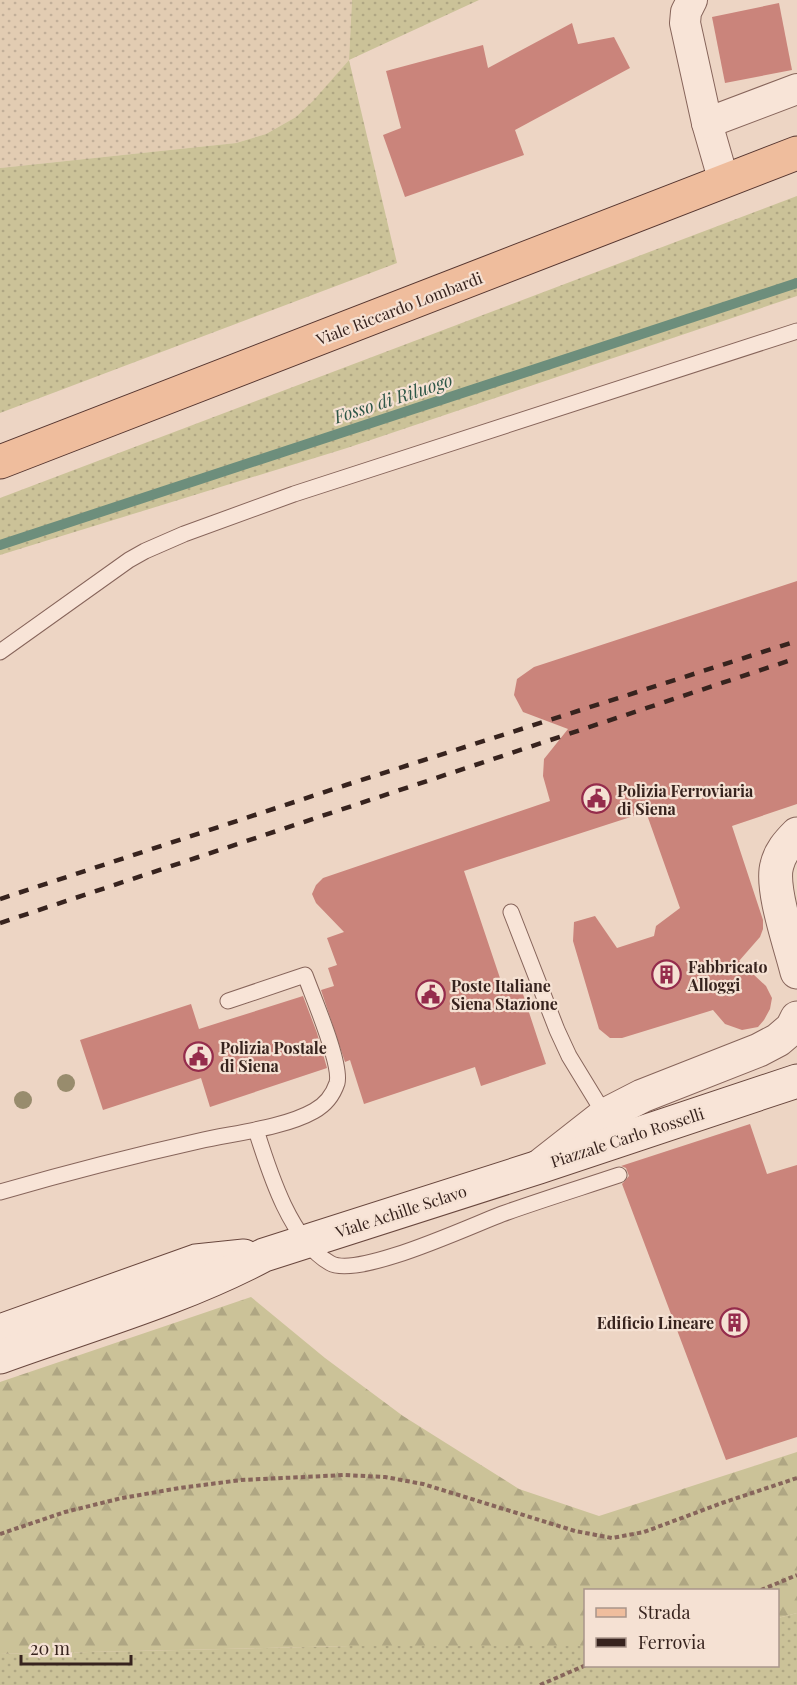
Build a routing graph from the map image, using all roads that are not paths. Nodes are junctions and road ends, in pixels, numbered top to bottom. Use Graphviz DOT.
graph roads {
  1 [pos="692,0"];
  2 [pos="797,89"];
  3 [pos="707,123"];
  4 [pos="797,153"];
  5 [pos="724,182"];
  6 [pos="797,331"];
  7 [pos="0,462"];
  8 [pos="0,652"];
  9 [pos="797,834"];
  10 [pos="511,912"];
  11 [pos="797,972"];
  12 [pos="228,1001"];
  13 [pos="797,1018"];
  14 [pos="797,1081"];
  15 [pos="605,1115"];
  16 [pos="256,1130"];
  17 [pos="539,1167"];
  18 [pos="619,1175"];
  19 [pos="0,1192"];
  20 [pos="307,1241"];
  21 [pos="264,1255"];
  22 [pos="0,1331"];
  23 [pos="0,1357"];
  1 -- 3 [label="street"];
  2 -- 3 [label="street"];
  3 -- 5 [label="street"];
  4 -- 5 [label="main road, Viale Riccardo Lombardi"];
  5 -- 7 [label="main road, Viale Riccardo Lombardi"];
  6 -- 8 [label="lane"];
  9 -- 11 [label="main road"];
  10 -- 15 [label="lane"];
  12 -- 16 [label="lane"];
  13 -- 15 [label="main road, Piazzale Carlo Rosselli"];
  14 -- 17 [label="main road, Piazzale Carlo Rosselli"];
  15 -- 17 [label="main road, Piazzale Carlo Rosselli"];
  16 -- 19 [label="lane"];
  16 -- 20 [label="lane"];
  17 -- 20 [label="main road, Viale Achille Sclavo"];
  18 -- 20 [label="lane"];
  20 -- 21 [label="main road, Viale Achille Sclavo"];
  21 -- 22 [label="main road, Viale Achille Sclavo"];
  21 -- 23 [label="main road, Viale Achille Sclavo"];
}
